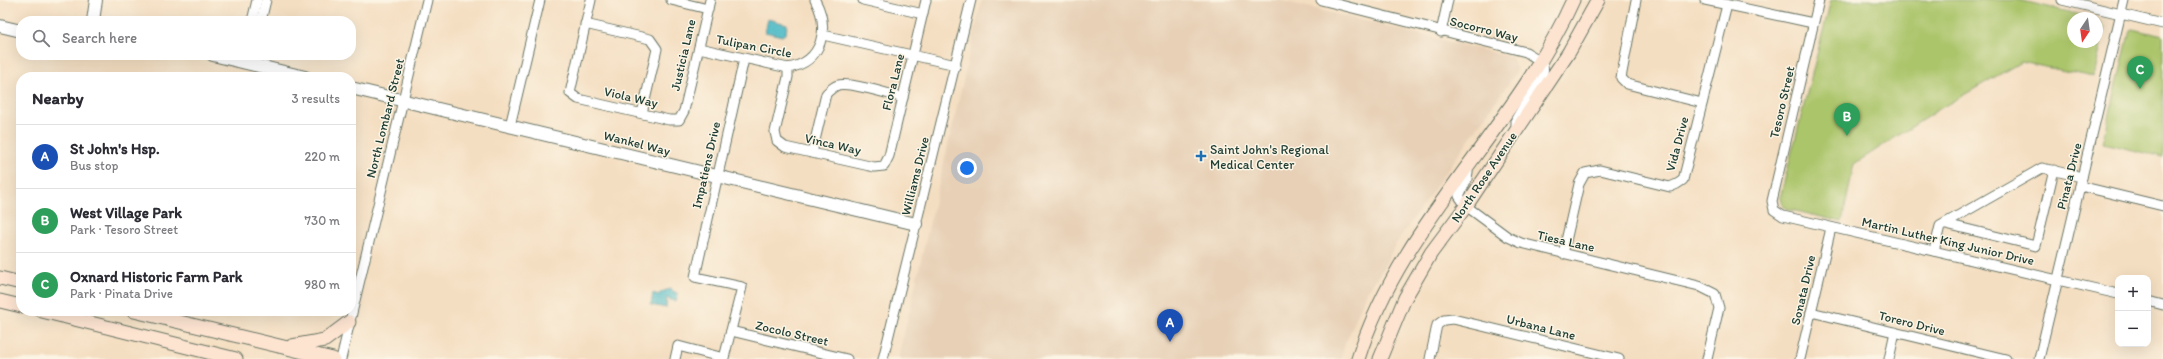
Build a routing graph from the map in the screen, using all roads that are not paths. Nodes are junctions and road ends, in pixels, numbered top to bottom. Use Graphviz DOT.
graph roads {
  1 [pos="96,0"];
  2 [pos="257,0"];
  3 [pos="266,0"];
  4 [pos="427,0"];
  5 [pos="540,0"];
  6 [pos="591,0"];
  7 [pos="670,0"];
  8 [pos="815,0"];
  9 [pos="863,0"];
  10 [pos="926,0"];
  11 [pos="971,0"];
  12 [pos="1321,0"];
  13 [pos="1448,0"];
  14 [pos="1573,0"];
  15 [pos="1598,0"];
  16 [pos="1636,0"];
  17 [pos="1705,0"];
  18 [pos="1819,0"];
  19 [pos="2062,0"];
  20 [pos="2124,0"];
  21 [pos="709,5"];
  22 [pos="1727,5"];
  23 [pos="2121,13"];
  24 [pos="923,14"];
  25 [pos="94,16"];
  26 [pos="253,16"];
  27 [pos="262,16"];
  28 [pos="1813,23"];
  29 [pos="586,24"];
  30 [pos="2163,24"];
  31 [pos="0,26"];
  32 [pos="16,30"];
  33 [pos="1441,32"];
  34 [pos="823,36"];
  35 [pos="699,48"];
  36 [pos="913,56"];
  37 [pos="744,59"];
  38 [pos="254,60"];
  39 [pos="1540,61"];
  40 [pos="956,65"];
  41 [pos="788,68"];
  42 [pos="290,72"];
  43 [pos="356,89"];
  44 [pos="903,98"];
  45 [pos="402,100"];
  46 [pos="1702,103"];
  47 [pos="642,113"];
  48 [pos="681,116"];
  49 [pos="510,126"];
  50 [pos="1516,130"];
  51 [pos="812,153"];
  52 [pos="1469,163"];
  53 [pos="881,166"];
  54 [pos="2054,170"];
  55 [pos="716,176"];
  56 [pos="2081,181"];
  57 [pos="1466,206"];
  58 [pos="2163,206"];
  59 [pos="1774,210"];
  60 [pos="916,224"];
  61 [pos="1946,224"];
  62 [pos="1831,228"];
  63 [pos="1934,251"];
  64 [pos="1563,254"];
  65 [pos="0,278"];
  66 [pos="2057,280"];
  67 [pos="16,283"];
  68 [pos="356,293"];
  69 [pos="2115,293"];
  70 [pos="0,301"];
  71 [pos="2151,302"];
  72 [pos="16,305"];
  73 [pos="2163,305"];
  74 [pos="1811,312"];
  75 [pos="62,316"];
  76 [pos="155,316"];
  77 [pos="350,316"];
  78 [pos="349,322"];
  79 [pos="731,331"];
  80 [pos="1895,332"];
  81 [pos="284,347"];
  82 [pos="236,359"];
  83 [pos="332,359"];
  84 [pos="341,359"];
  85 [pos="675,359"];
  86 [pos="847,359"];
  87 [pos="883,359"];
  88 [pos="1358,359"];
  89 [pos="1380,359"];
  90 [pos="1430,359"];
  91 [pos="1619,359"];
  92 [pos="1706,359"];
  93 [pos="1800,359"];
  94 [pos="1889,359"];
  95 [pos="2006,359"];
  96 [pos="2039,359"];
  1 -- 25 [label="street"];
  2 -- 26 [label="street"];
  3 -- 27 [label="street"];
  4 -- 45 [label="street, North Lombard Street"];
  5 -- 49 [label="street"];
  6 -- 29 [label="street"];
  7 -- 21 [label="street"];
  8 -- 34 [label="street"];
  9 -- 24 [label="street"];
  10 -- 24 [label="street, Flora Lane"];
  11 -- 40 [label="street, Williams Drive"];
  12 -- 33 [label="street, Socorro Way"];
  13 -- 33 [label="street"];
  14 -- 39 [label="main road, North Rose Avenue"];
  15 -- 50 [label="main road, North Rose Avenue"];
  16 -- 46 [label="street"];
  17 -- 22 [label="street"];
  18 -- 28 [label="street, Tesoro Street"];
  19 -- 23 [label="street"];
  20 -- 23 [label="street, Pinata Drive"];
  21 -- 35 [label="street, Justicia Lane"];
  22 -- 28 [label="street"];
  22 -- 46 [label="street, Vida Drive"];
  23 -- 30 [label="street"];
  23 -- 56 [label="street, Pinata Drive"];
  24 -- 36 [label="street, Flora Lane"];
  28 -- 59 [label="street, Tesoro Street"];
  29 -- 47 [label="street"];
  29 -- 47 [label="street, Viola Way"];
  31 -- 32 [label="street"];
  33 -- 39 [label="street, Socorro Way"];
  34 -- 36 [label="street"];
  34 -- 41 [label="street, Tulipan Circle"];
  35 -- 37 [label="street, Tulipan Circle"];
  35 -- 48 [label="street, Justicia Lane"];
  36 -- 40 [label="street"];
  36 -- 44 [label="street, Flora Lane"];
  37 -- 41 [label="street, Tulipan Circle"];
  37 -- 55 [label="street, Impatiens Drive"];
  38 -- 42 [label="street"];
  39 -- 50 [label="street"];
  39 -- 52 [label="main road, North Rose Avenue"];
  40 -- 60 [label="street, Williams Drive"];
  41 -- 51 [label="street, Vinca Way"];
  43 -- 45 [label="street, Wankel Way"];
  44 -- 51 [label="street"];
  44 -- 53 [label="street, Flora Lane"];
  45 -- 49 [label="street, Wankel Way"];
  45 -- 68 [label="street, North Lombard Street"];
  46 -- 64 [label="street, Vida Drive"];
  47 -- 48 [label="street, Viola Way"];
  49 -- 55 [label="street, Wankel Way"];
  50 -- 57 [label="main road, North Rose Avenue"];
  51 -- 53 [label="street, Vinca Way"];
  52 -- 57 [label="street"];
  52 -- 88 [label="main road, North Rose Avenue"];
  54 -- 56 [label="street"];
  54 -- 61 [label="street"];
  54 -- 61 [label="street"];
  55 -- 60 [label="street, Wankel Way"];
  55 -- 79 [label="street, Impatiens Drive"];
  56 -- 58 [label="street"];
  56 -- 66 [label="street, Pinata Drive"];
  57 -- 64 [label="street, Tiesa Lane"];
  57 -- 89 [label="main road, North Rose Avenue"];
  59 -- 62 [label="street, Martin Luther King Junior Drive"];
  60 -- 87 [label="street, Williams Drive"];
  61 -- 63 [label="street"];
  62 -- 63 [label="street, Martin Luther King Junior Drive"];
  62 -- 74 [label="street, Sonata Drive"];
  63 -- 66 [label="street, Martin Luther King Junior Drive"];
  64 -- 92 [label="street, Tiesa Lane"];
  65 -- 67 [label="main road"];
  66 -- 69 [label="street, Martin Luther King Junior Drive"];
  66 -- 96 [label="street, Pinata Drive"];
  70 -- 72 [label="main road"];
  71 -- 73 [label="street"];
  74 -- 80 [label="street, Torero Drive"];
  74 -- 93 [label="street, Sonata Drive"];
  75 -- 82 [label="main road"];
  76 -- 81 [label="main road"];
  77 -- 78 [label="street, North Lombard Street"];
  78 -- 81 [label="main road"];
  78 -- 84 [label="street, North Lombard Street"];
  79 -- 85 [label="street"];
  79 -- 86 [label="street, Zocolo Street"];
  80 -- 94 [label="street"];
  80 -- 95 [label="street, Torero Drive"];
  81 -- 83 [label="main road"];
  90 -- 91 [label="street, Urbana Lane"];
}
